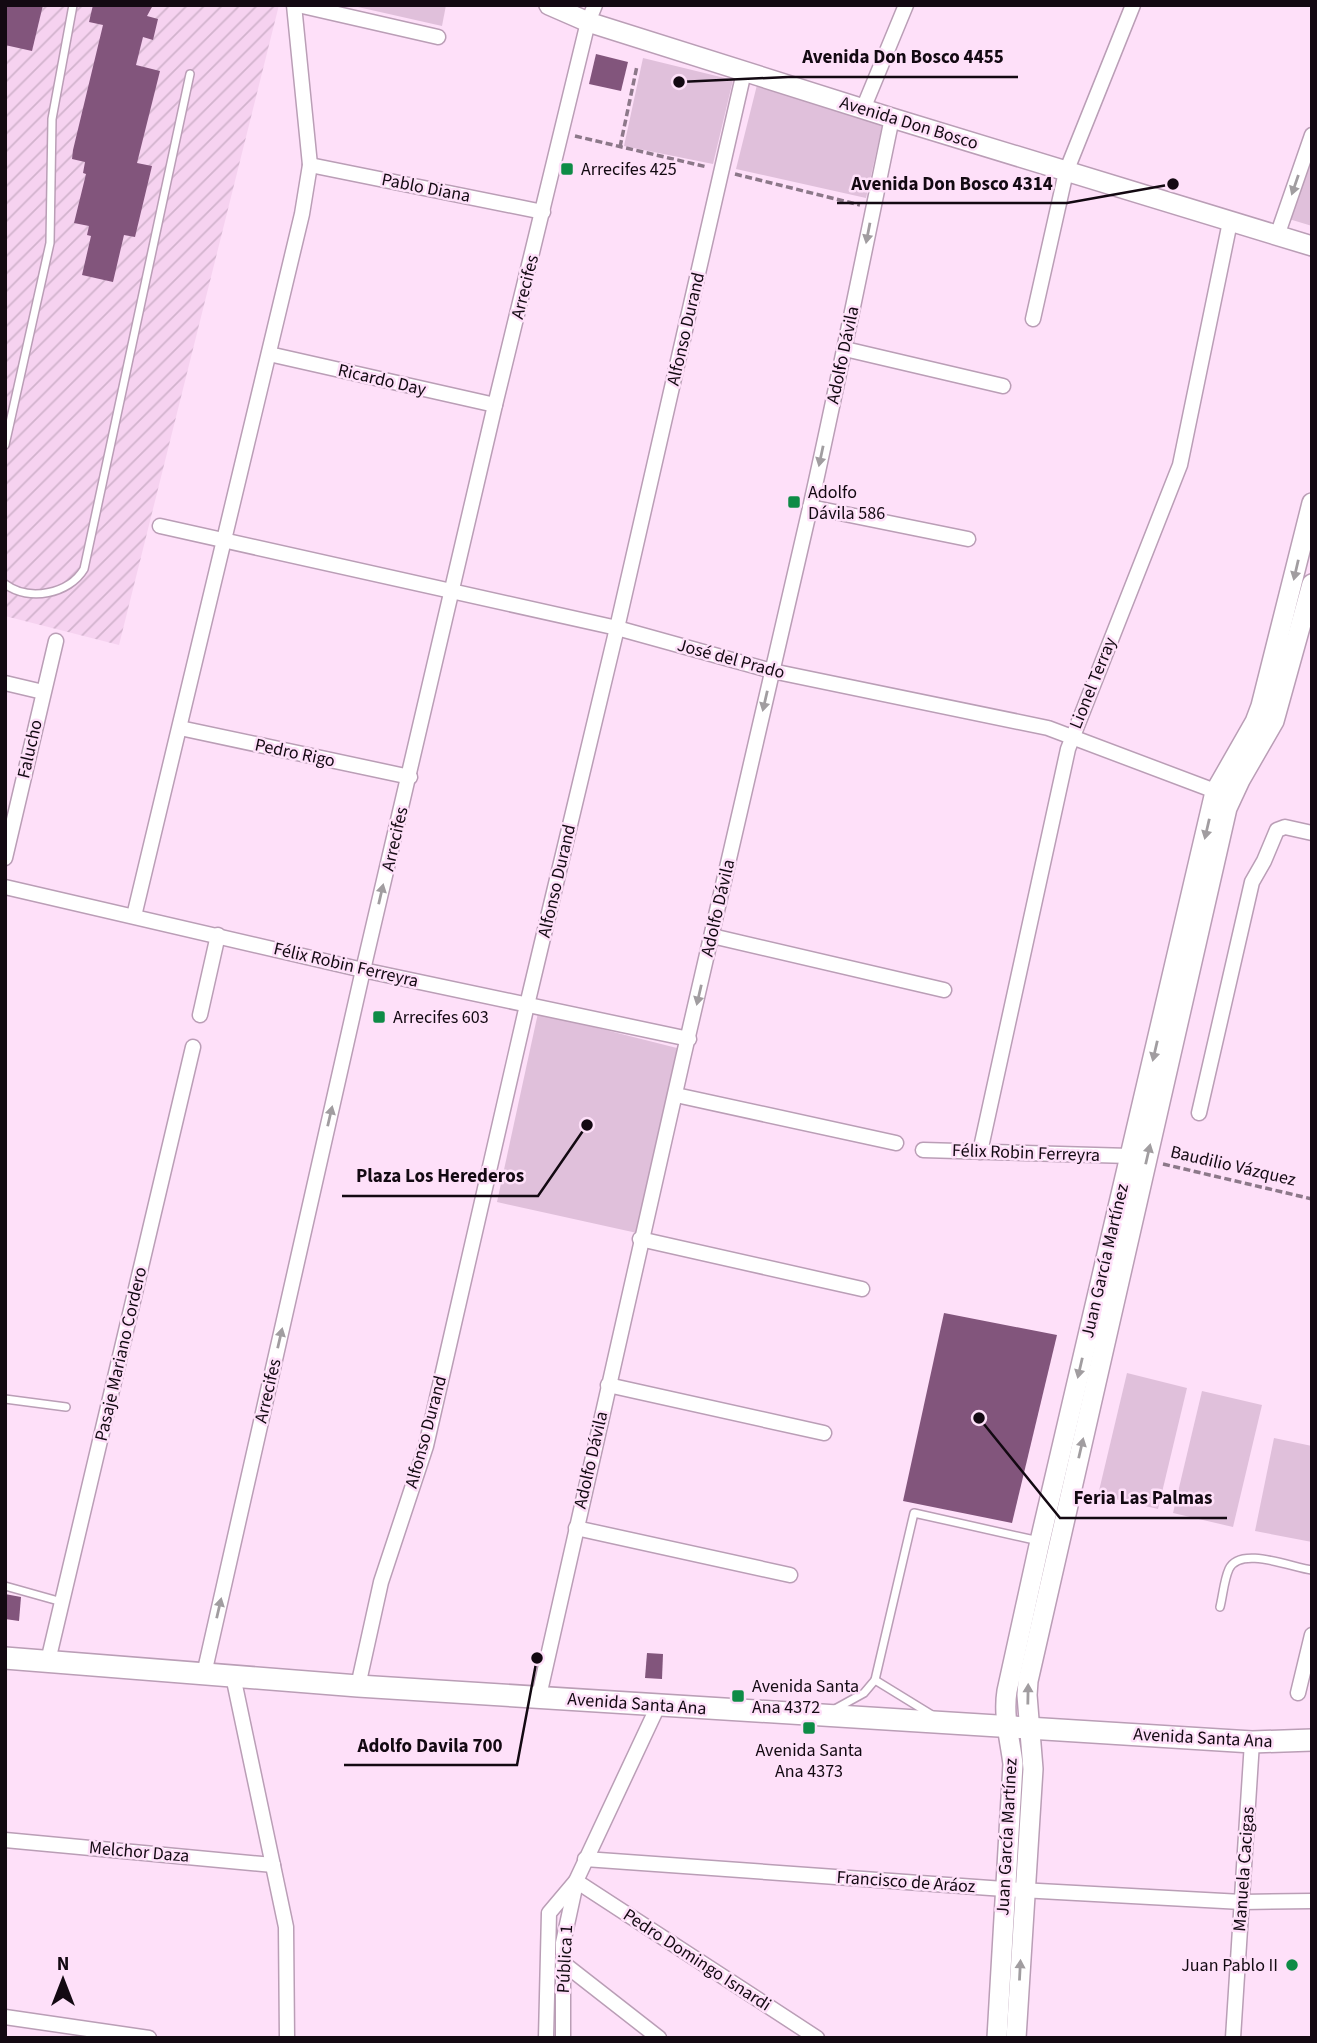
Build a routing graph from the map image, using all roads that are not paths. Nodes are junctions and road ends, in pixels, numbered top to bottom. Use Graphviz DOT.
graph roads {
  1 [pos="72,5"];
  2 [pos="296,5"];
  3 [pos="549,5"];
  4 [pos="906,5"];
  5 [pos="1133,5"];
  6 [pos="592,13"];
  7 [pos="438,37"];
  8 [pos="744,72"];
  9 [pos="190,74"];
  10 [pos="863,109"];
  11 [pos="892,118"];
  12 [pos="1312,135"];
  13 [pos="310,165"];
  14 [pos="1066,172"];
  15 [pos="543,212"];
  16 [pos="1230,222"];
  17 [pos="1277,236"];
  18 [pos="1312,246"];
  19 [pos="1033,319"];
  20 [pos="845,349"];
  21 [pos="268,354"];
  22 [pos="1003,386"];
  23 [pos="495,405"];
  24 [pos="5,445"];
  25 [pos="1312,503"];
  26 [pos="810,507"];
  27 [pos="160,526"];
  28 [pos="968,539"];
  29 [pos="224,540"];
  30 [pos="5,584"];
  31 [pos="1312,584"];
  32 [pos="453,591"];
  33 [pos="617,628"];
  34 [pos="56,641"];
  35 [pos="772,671"];
  36 [pos="5,682"];
  37 [pos="43,692"];
  38 [pos="180,728"];
  39 [pos="1071,736"];
  40 [pos="410,777"];
  41 [pos="1223,794"];
  42 [pos="1312,833"];
  43 [pos="5,858"];
  44 [pos="5,887"];
  45 [pos="134,916"];
  46 [pos="218,935"];
  47 [pos="712,936"];
  48 [pos="363,970"];
  49 [pos="944,990"];
  50 [pos="527,1005"];
  51 [pos="200,1015"];
  52 [pos="688,1039"];
  53 [pos="193,1047"];
  54 [pos="676,1095"];
  55 [pos="1199,1113"];
  56 [pos="896,1143"];
  57 [pos="923,1150"];
  58 [pos="980,1152"];
  59 [pos="1138,1158"];
  60 [pos="640,1239"];
  61 [pos="862,1289"];
  62 [pos="608,1385"];
  63 [pos="5,1399"];
  64 [pos="66,1407"];
  65 [pos="824,1433"];
  66 [pos="576,1528"];
  67 [pos="1040,1541"];
  68 [pos="1312,1570"];
  69 [pos="790,1575"];
  70 [pos="5,1586"];
  71 [pos="62,1602"];
  72 [pos="1220,1607"];
  73 [pos="1312,1635"];
  74 [pos="5,1658"];
  75 [pos="48,1661"];
  76 [pos="204,1674"];
  77 [pos="233,1676"];
  78 [pos="876,1680"];
  79 [pos="358,1686"];
  80 [pos="1298,1693"];
  81 [pos="539,1696"];
  82 [pos="658,1706"];
  83 [pos="814,1716"];
  84 [pos="948,1724"];
  85 [pos="1007,1728"];
  86 [pos="1031,1729"];
  87 [pos="1312,1740"];
  88 [pos="1252,1742"];
  89 [pos="5,1840"];
  90 [pos="585,1859"];
  91 [pos="273,1865"];
  92 [pos="576,1881"];
  93 [pos="1004,1889"];
  94 [pos="1024,1890"];
  95 [pos="1312,1901"];
  96 [pos="1242,1902"];
  97 [pos="563,1963"];
  98 [pos="5,2017"];
  99 [pos="149,2038"];
  100 [pos="287,2038"];
  101 [pos="546,2038"];
  102 [pos="563,2038"];
  103 [pos="659,2038"];
  104 [pos="817,2038"];
  105 [pos="997,2038"];
  106 [pos="1016,2038"];
  107 [pos="1233,2038"];
  1 -- 24 [label="lane"];
  2 -- 7 [label="street"];
  2 -- 13 [label="street"];
  3 -- 6 [label="main road, Avenida Don Bosco"];
  4 -- 10 [label="street"];
  5 -- 14 [label="street"];
  6 -- 8 [label="main road, Avenida Don Bosco"];
  6 -- 15 [label="street, Arrecifes"];
  8 -- 10 [label="main road, Avenida Don Bosco"];
  8 -- 33 [label="street, Alfonso Durand"];
  9 -- 30 [label="lane"];
  10 -- 11 [label="main road, Avenida Don Bosco"];
  11 -- 14 [label="main road, Avenida Don Bosco"];
  11 -- 20 [label="street, Adolfo Dávila, one-way"];
  12 -- 17 [label="street, one-way"];
  13 -- 15 [label="street, Pablo Diana"];
  13 -- 21 [label="street"];
  14 -- 16 [label="main road, Avenida Don Bosco"];
  14 -- 19 [label="street"];
  15 -- 23 [label="street, Arrecifes"];
  16 -- 17 [label="main road, Avenida Don Bosco"];
  16 -- 39 [label="street, Lionel Terray"];
  17 -- 18 [label="main road, Avenida Don Bosco"];
  20 -- 22 [label="street"];
  20 -- 26 [label="street, Adolfo Dávila, one-way"];
  21 -- 23 [label="street, Ricardo Day"];
  21 -- 29 [label="street"];
  23 -- 32 [label="street, Arrecifes"];
  25 -- 41 [label="main road, Juan García Martínez, one-way"];
  26 -- 28 [label="street"];
  26 -- 35 [label="street, Adolfo Dávila"];
  27 -- 29 [label="street, José del Prado"];
  29 -- 32 [label="street, José del Prado"];
  29 -- 38 [label="street"];
  31 -- 41 [label="main road, Juan García Martínez"];
  32 -- 33 [label="street, José del Prado"];
  32 -- 40 [label="street, Arrecifes"];
  33 -- 35 [label="street, José del Prado"];
  33 -- 50 [label="street, Alfonso Durand"];
  34 -- 37 [label="street, Falucho"];
  35 -- 39 [label="street, José del Prado"];
  35 -- 47 [label="street, Adolfo Dávila, one-way"];
  36 -- 37 [label="street"];
  37 -- 43 [label="street, Falucho"];
  38 -- 40 [label="street, Pedro Rigo"];
  38 -- 45 [label="street"];
  39 -- 41 [label="street, José del Prado"];
  39 -- 58 [label="street, Lionel Terray"];
  48 -- 40 [label="street, Arrecifes, one-way"];
  41 -- 59 [label="main road, Juan García Martínez"];
  42 -- 55 [label="street"];
  44 -- 45 [label="street, Félix Robin Ferreyra"];
  45 -- 46 [label="street, Félix Robin Ferreyra"];
  46 -- 48 [label="street, Félix Robin Ferreyra"];
  46 -- 51 [label="street"];
  47 -- 49 [label="street"];
  47 -- 52 [label="street, Adolfo Dávila, one-way"];
  48 -- 50 [label="street, Félix Robin Ferreyra"];
  76 -- 48 [label="street, Arrecifes, one-way"];
  50 -- 52 [label="street, Félix Robin Ferreyra"];
  50 -- 79 [label="street, Alfonso Durand"];
  52 -- 54 [label="street, Adolfo Dávila"];
  53 -- 71 [label="street, Pasaje Mariano Cordero"];
  54 -- 56 [label="street"];
  54 -- 60 [label="street, Adolfo Dávila"];
  57 -- 58 [label="street, Félix Robin Ferreyra"];
  58 -- 59 [label="street, Félix Robin Ferreyra"];
  59 -- 67 [label="main road, Juan García Martínez, one-way"];
  86 -- 59 [label="main road, Juan García Martínez, one-way"];
  60 -- 61 [label="street"];
  60 -- 62 [label="street, Adolfo Dávila"];
  62 -- 65 [label="street"];
  62 -- 66 [label="street, Adolfo Dávila"];
  63 -- 64 [label="lane"];
  66 -- 69 [label="street"];
  66 -- 81 [label="street, Adolfo Dávila"];
  67 -- 78 [label="lane"];
  67 -- 85 [label="main road, Juan García Martínez"];
  68 -- 72 [label="lane"];
  70 -- 71 [label="lane"];
  71 -- 75 [label="street, Pasaje Mariano Cordero"];
  73 -- 80 [label="street"];
  74 -- 75 [label="main road, Avenida Santa Ana"];
  75 -- 76 [label="main road, Avenida Santa Ana"];
  76 -- 77 [label="main road, Avenida Santa Ana"];
  77 -- 79 [label="main road, Avenida Santa Ana"];
  77 -- 91 [label="street"];
  78 -- 83 [label="lane"];
  78 -- 84 [label="lane"];
  79 -- 81 [label="main road, Avenida Santa Ana"];
  81 -- 82 [label="main road, Avenida Santa Ana"];
  82 -- 83 [label="main road, Avenida Santa Ana"];
  82 -- 90 [label="street"];
  83 -- 84 [label="main road, Avenida Santa Ana"];
  84 -- 85 [label="main road, Avenida Santa Ana"];
  85 -- 86 [label="main road, Avenida Santa Ana"];
  85 -- 93 [label="main road, Juan García Martínez"];
  86 -- 88 [label="main road, Avenida Santa Ana"];
  86 -- 94 [label="main road, Juan García Martínez"];
  87 -- 88 [label="main road, Avenida Santa Ana"];
  88 -- 96 [label="street, Manuela Cacigas"];
  89 -- 91 [label="street, Melchor Daza"];
  90 -- 92 [label="street"];
  90 -- 93 [label="street, Francisco de Aráoz"];
  91 -- 100 [label="street"];
  92 -- 97 [label="street, Pública 1"];
  92 -- 101 [label="street"];
  92 -- 104 [label="street, Pedro Domingo Isnardi"];
  93 -- 94 [label="street, Francisco de Aráoz"];
  93 -- 105 [label="main road, Juan García Martínez"];
  94 -- 96 [label="street, Francisco de Aráoz"];
  106 -- 94 [label="main road, Juan García Martínez, one-way"];
  95 -- 96 [label="street, Francisco de Aráoz"];
  96 -- 107 [label="street, Manuela Cacigas"];
  97 -- 102 [label="street, Pública 1"];
  97 -- 103 [label="street"];
  98 -- 99 [label="street"];
}
